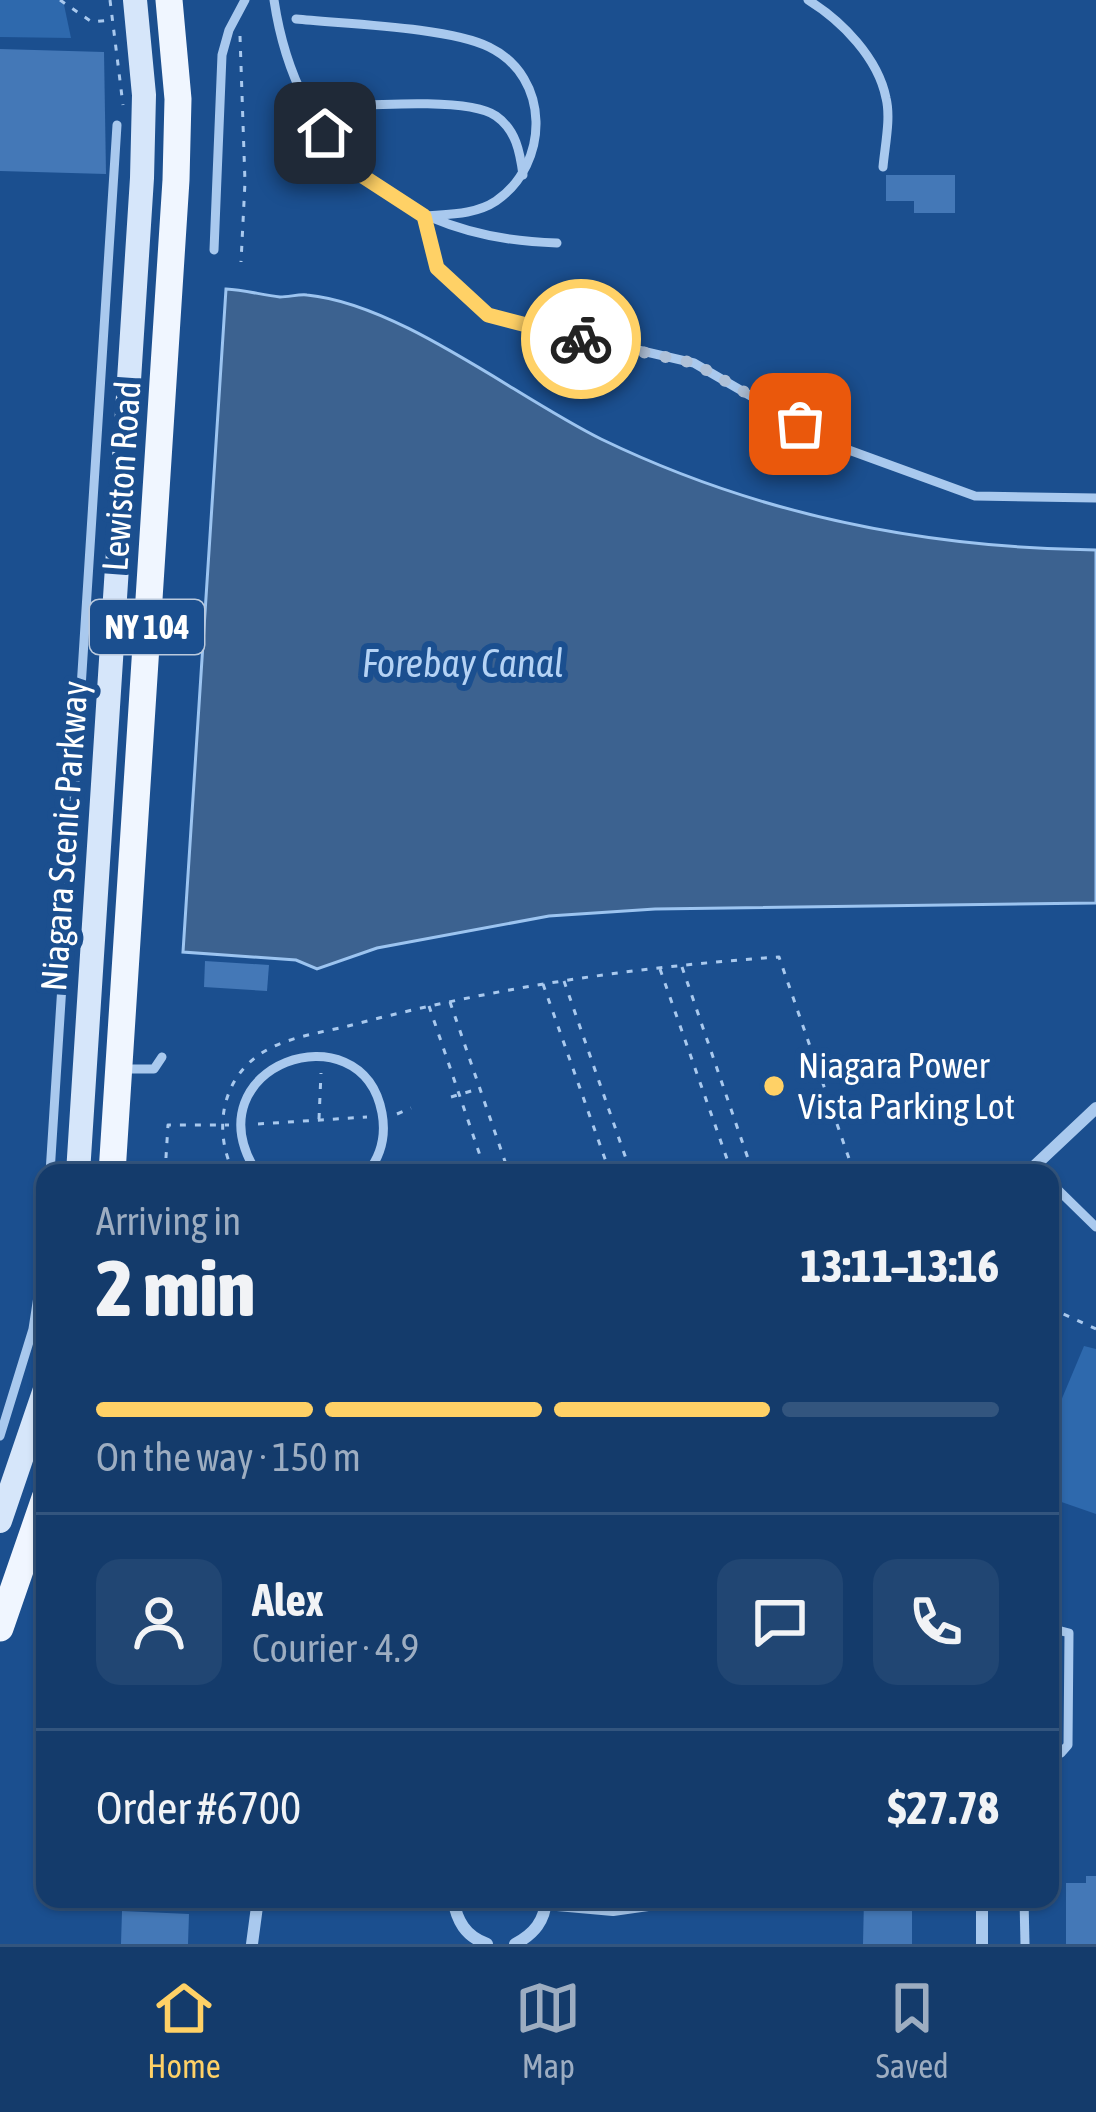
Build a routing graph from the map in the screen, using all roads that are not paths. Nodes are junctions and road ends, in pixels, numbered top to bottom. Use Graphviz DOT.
graph roads {
  1 [pos="135,0"];
  2 [pos="169,0"];
  3 [pos="274,0"];
  4 [pos="808,0"];
  5 [pos="242,4"];
  6 [pos="296,19"];
  7 [pos="307,108"];
  8 [pos="117,125"];
  9 [pos="884,166"];
  10 [pos="523,175"];
  11 [pos="424,216"];
  12 [pos="557,243"];
  13 [pos="214,250"];
  14 [pos="1096,498"];
  15 [pos="162,1057"];
  16 [pos="119,1069"];
  17 [pos="1096,1108"];
  18 [pos="51,1164"];
  19 [pos="79,1164"];
  20 [pos="113,1164"];
  21 [pos="253,1164"];
  22 [pos="372,1164"];
  23 [pos="1041,1164"];
  24 [pos="1059,1191"];
  25 [pos="1096,1227"];
  26 [pos="36,1310"];
  27 [pos="36,1415"];
  28 [pos="0,1436"];
  29 [pos="0,1521"];
  30 [pos="36,1524"];
  31 [pos="0,1628"];
  32 [pos="1059,1630"];
  33 [pos="1059,1753"];
  34 [pos="257,1908"];
  35 [pos="455,1908"];
  36 [pos="545,1908"];
  37 [pos="982,1908"];
  38 [pos="1024,1908"];
  39 [pos="252,1944"];
  40 [pos="487,1944"];
  41 [pos="515,1944"];
  42 [pos="982,1944"];
  43 [pos="1024,1944"];
  1 -- 19 [label="main road, Niagara Scenic Parkway"];
  2 -- 16 [label="main road, Lewiston Road / NY 104"];
  3 -- 7 [label="lane"];
  4 -- 9 [label="lane"];
  5 -- 13 [label="lane"];
  6 -- 10 [label="lane"];
  7 -- 10 [label="lane"];
  7 -- 11 [label="lane"];
  8 -- 18 [label="lane"];
  10 -- 11 [label="lane"];
  11 -- 12 [label="lane"];
  11 -- 14 [label="lane"];
  15 -- 16 [label="lane"];
  16 -- 20 [label="main road, Lewiston Road / NY 104"];
  17 -- 23 [label="street"];
  21 -- 22 [label="lane"];
  24 -- 25 [label="lane"];
  26 -- 28 [label="lane"];
  27 -- 29 [label="main road"];
  30 -- 31 [label="main road"];
  32 -- 33 [label="lane"];
  34 -- 39 [label="street"];
  35 -- 40 [label="street"];
  36 -- 41 [label="street"];
  37 -- 42 [label="street"];
  38 -- 43 [label="lane"];
}
